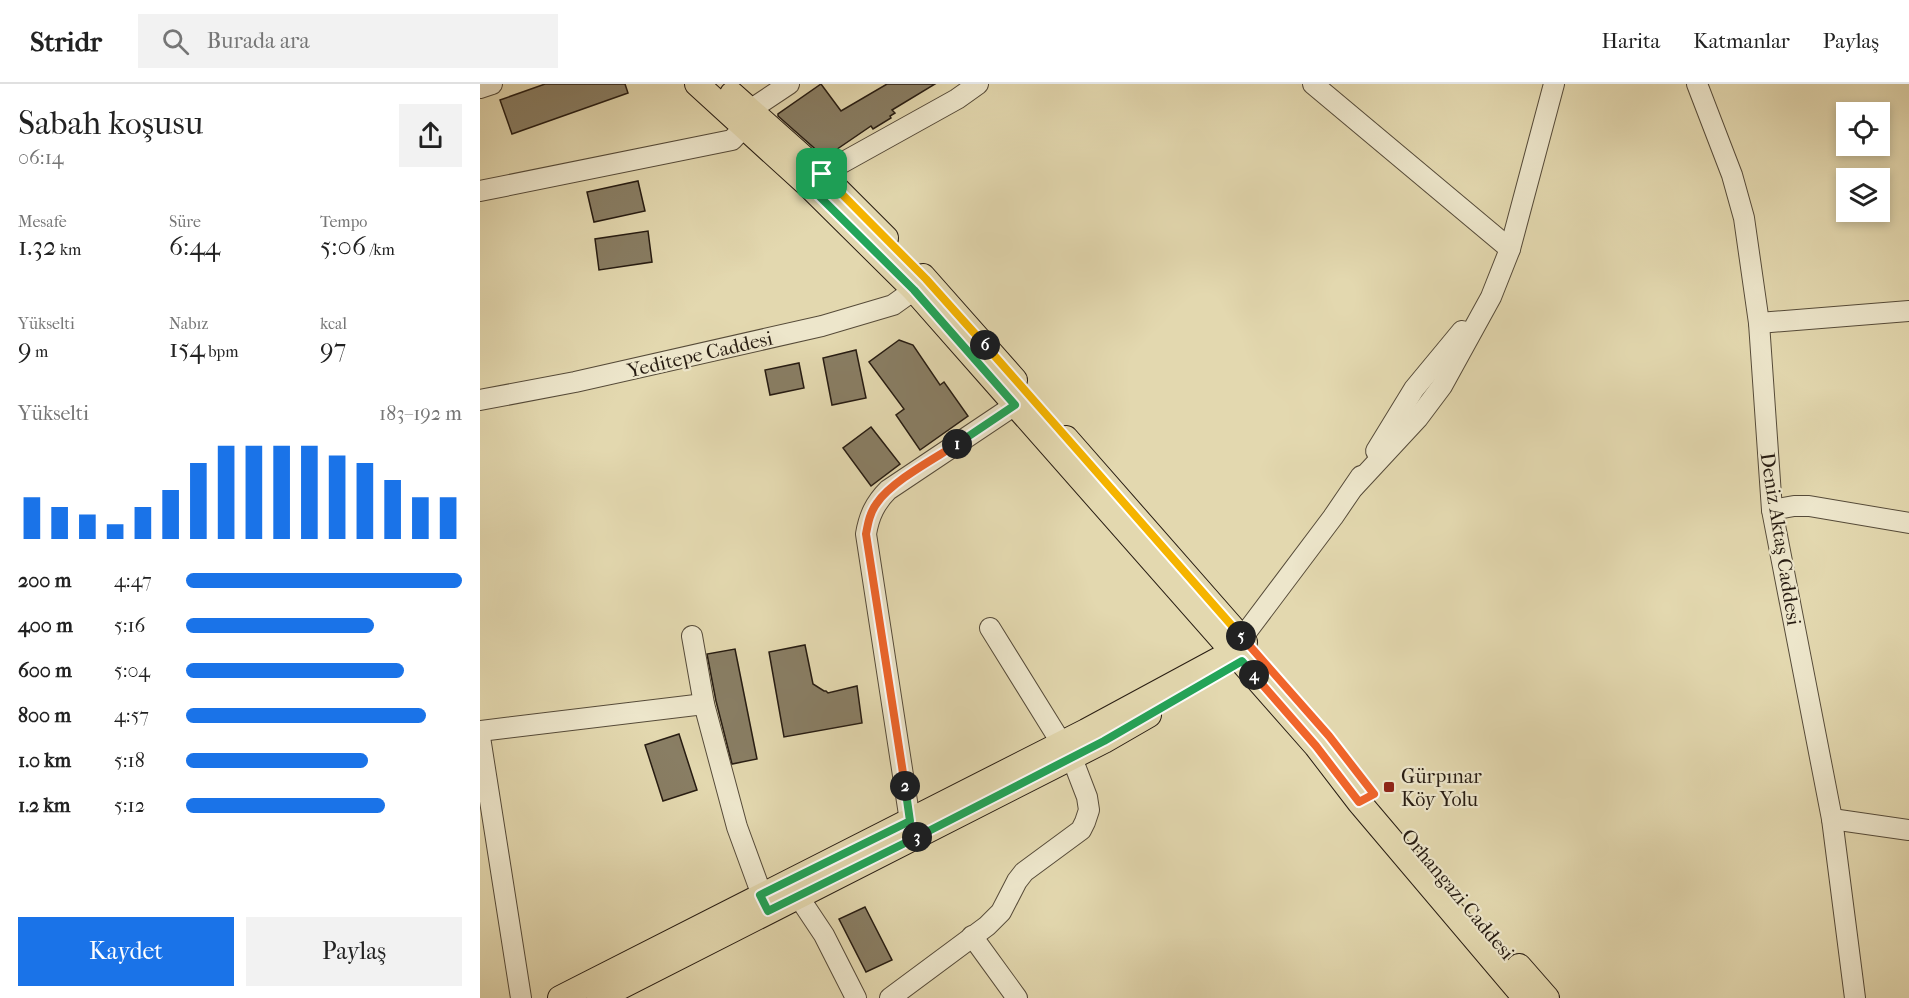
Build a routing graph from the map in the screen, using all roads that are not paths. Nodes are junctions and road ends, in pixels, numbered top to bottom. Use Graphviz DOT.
graph roads {
  1 [pos="492,84"];
  2 [pos="698,84"];
  3 [pos="722,84"];
  4 [pos="789,84"];
  5 [pos="1313,84"];
  6 [pos="1554,84"];
  7 [pos="1697,84"];
  8 [pos="968,87"];
  9 [pos="480,88"];
  10 [pos="747,119"];
  11 [pos="816,180"];
  12 [pos="480,191"];
  13 [pos="880,244"];
  14 [pos="1510,249"];
  15 [pos="914,290"];
  16 [pos="1909,311"];
  17 [pos="1760,323"];
  18 [pos="968,339"];
  19 [pos="480,400"];
  20 [pos="1022,400"];
  21 [pos="1772,510"];
  22 [pos="1909,523"];
  23 [pos="990,628"];
  24 [pos="692,636"];
  25 [pos="1242,650"];
  26 [pos="704,704"];
  27 [pos="480,731"];
  28 [pos="480,737"];
  29 [pos="1067,751"];
  30 [pos="1832,819"];
  31 [pos="912,830"];
  32 [pos="1909,830"];
  33 [pos="1445,891"];
  34 [pos="798,896"];
  35 [pos="764,903"];
  36 [pos="972,936"];
  37 [pos="521,998"];
  38 [pos="560,998"];
  39 [pos="599,998"];
  40 [pos="856,998"];
  41 [pos="890,998"];
  42 [pos="1017,998"];
  43 [pos="1525,998"];
  44 [pos="1546,998"];
  45 [pos="1855,998"];
  1 -- 9 [label="street"];
  2 -- 10 [label="main road"];
  3 -- 10 [label="main road"];
  4 -- 10 [label="street"];
  5 -- 14 [label="street"];
  6 -- 14 [label="street"];
  7 -- 17 [label="street, Deniz Aktaş Caddesi"];
  8 -- 11 [label="street"];
  10 -- 11 [label="main road"];
  10 -- 12 [label="street"];
  11 -- 13 [label="main road"];
  13 -- 15 [label="main road"];
  13 -- 18 [label="main road"];
  14 -- 25 [label="street"];
  15 -- 18 [label="main road"];
  15 -- 19 [label="street, Yeditepe Caddesi"];
  16 -- 17 [label="street"];
  17 -- 21 [label="street, Deniz Aktaş Caddesi"];
  18 -- 20 [label="main road, Orhangazi Caddesi"];
  20 -- 25 [label="main road, Orhangazi Caddesi"];
  20 -- 31 [label="street"];
  21 -- 22 [label="street"];
  21 -- 30 [label="street, Deniz Aktaş Caddesi"];
  23 -- 29 [label="street"];
  24 -- 26 [label="street"];
  25 -- 29 [label="main road"];
  25 -- 33 [label="main road, Orhangazi Caddesi"];
  26 -- 27 [label="street"];
  26 -- 35 [label="street"];
  28 -- 37 [label="street"];
  29 -- 31 [label="main road"];
  29 -- 36 [label="street"];
  30 -- 32 [label="street"];
  30 -- 45 [label="street, Deniz Aktaş Caddesi"];
  31 -- 34 [label="main road"];
  31 -- 35 [label="main road"];
  33 -- 43 [label="main road, Orhangazi Caddesi"];
  33 -- 44 [label="main road, Orhangazi Caddesi"];
  34 -- 35 [label="main road"];
  34 -- 40 [label="street"];
  35 -- 38 [label="main road"];
  35 -- 39 [label="main road"];
  36 -- 41 [label="street"];
  36 -- 42 [label="street"];
}
